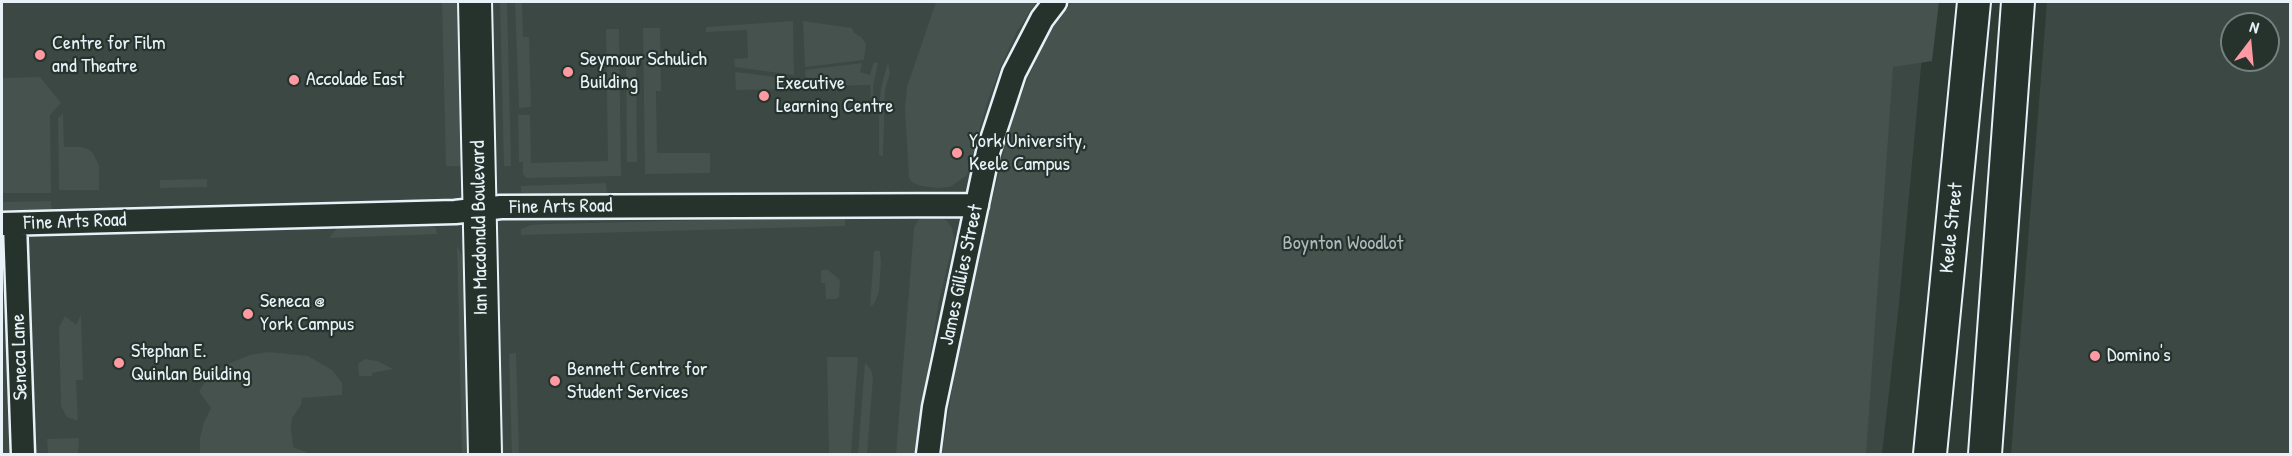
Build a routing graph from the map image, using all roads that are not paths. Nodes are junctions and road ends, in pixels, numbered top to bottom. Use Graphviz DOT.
graph roads {
  1 [pos="475,2"];
  2 [pos="1055,2"];
  3 [pos="1974,2"];
  4 [pos="2018,2"];
  5 [pos="977,205"];
  6 [pos="480,209"];
  7 [pos="8,224"];
  8 [pos="1942,323"];
  9 [pos="23,454"];
  10 [pos="485,454"];
  11 [pos="928,454"];
  12 [pos="1930,454"];
  13 [pos="1950,454"];
  14 [pos="1985,454"];
  1 -- 6 [label="main road, Ian Macdonald Boulevard"];
  2 -- 5 [label="street, James Gillies Street"];
  3 -- 8 [label="main road, Keele Street"];
  4 -- 14 [label="main road"];
  5 -- 6 [label="street, Fine Arts Road"];
  5 -- 11 [label="street, James Gillies Street"];
  6 -- 7 [label="street, Fine Arts Road"];
  6 -- 10 [label="main road, Ian Macdonald Boulevard"];
  7 -- 9 [label="street, Seneca Lane"];
  8 -- 12 [label="main road, Keele Street"];
  8 -- 13 [label="main road"];
}
